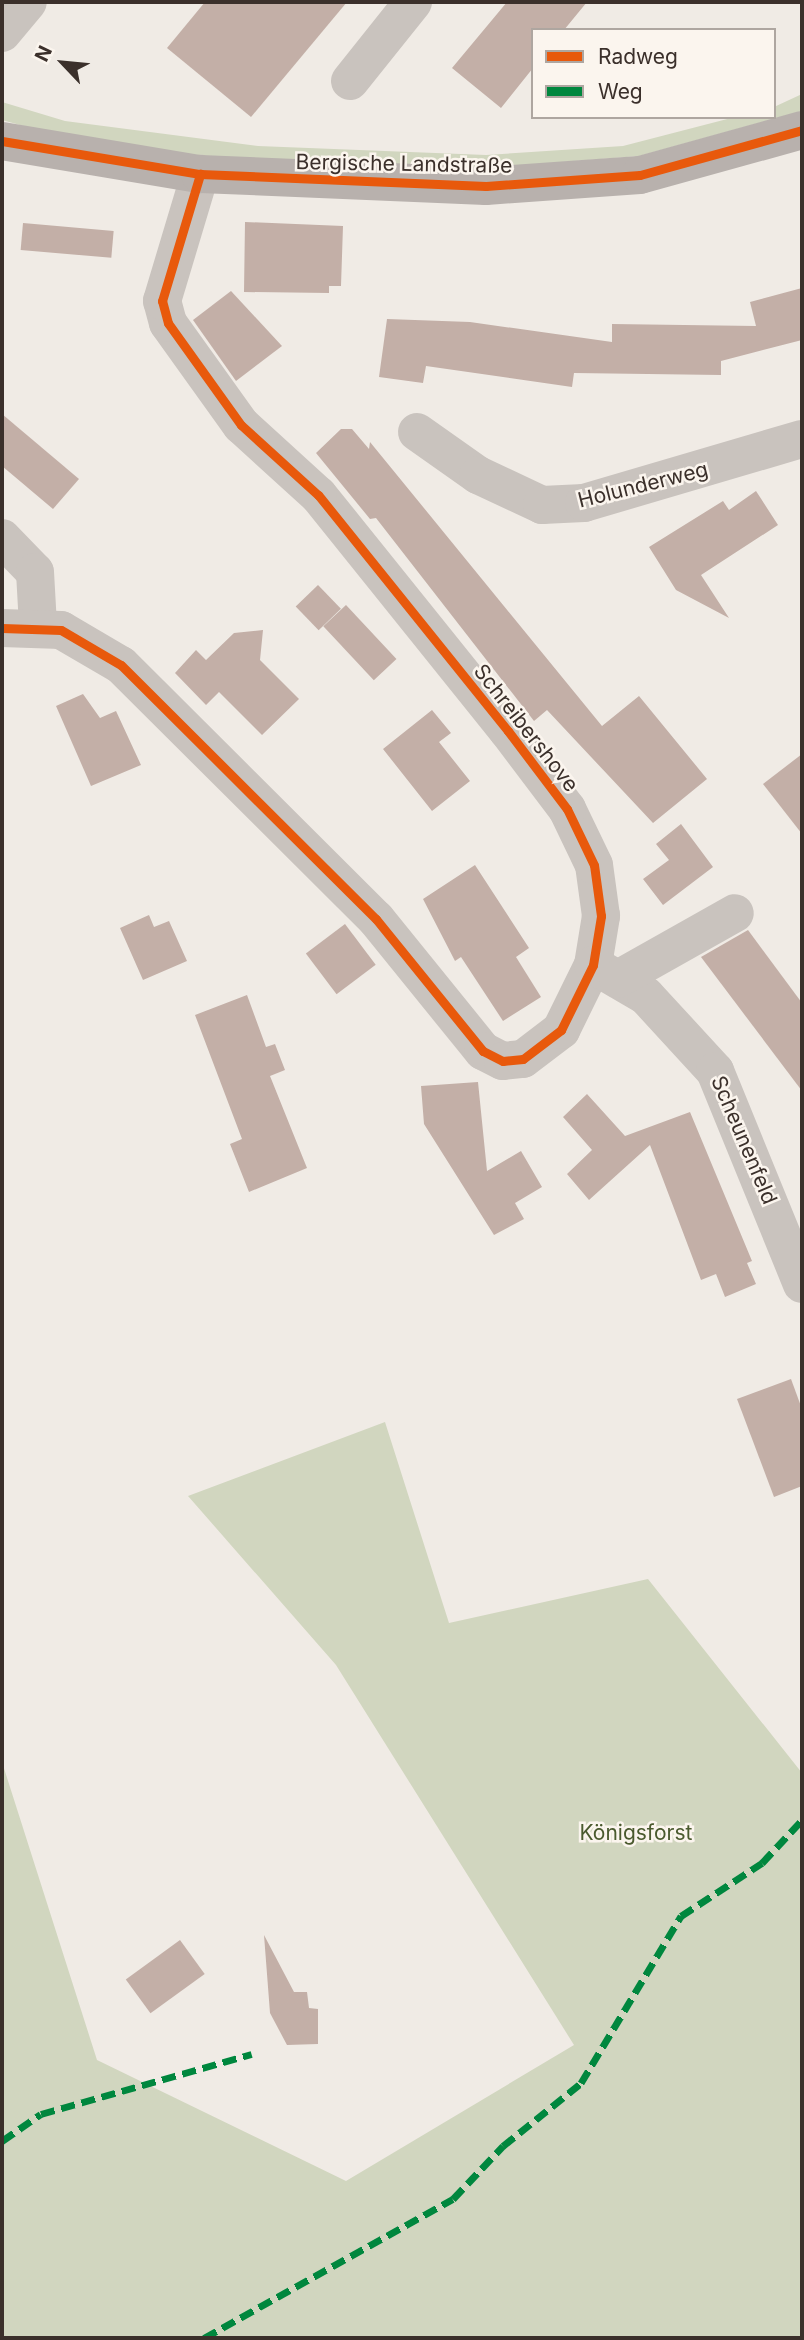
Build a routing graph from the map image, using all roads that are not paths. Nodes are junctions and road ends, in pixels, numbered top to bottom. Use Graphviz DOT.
graph roads {
  1 [pos="28,2"];
  2 [pos="413,2"];
  3 [pos="2,33"];
  4 [pos="350,81"];
  5 [pos="802,130"];
  6 [pos="2,141"];
  7 [pos="200,174"];
  8 [pos="417,432"];
  9 [pos="802,439"];
  10 [pos="2,538"];
  11 [pos="20,627"];
  12 [pos="735,913"];
  13 [pos="606,972"];
  14 [pos="802,1283"];
  1 -- 3 [label="street"];
  2 -- 4 [label="street"];
  5 -- 7 [label="main road, Bergische Landstraße"];
  6 -- 7 [label="main road, Bergische Landstraße"];
  7 -- 13 [label="street, Schreibershove"];
  8 -- 9 [label="street, Holunderweg"];
  10 -- 11 [label="street"];
  11 -- 13 [label="street, Schreibershove"];
  12 -- 13 [label="street"];
  13 -- 14 [label="street, Scheunenfeld"];
}
